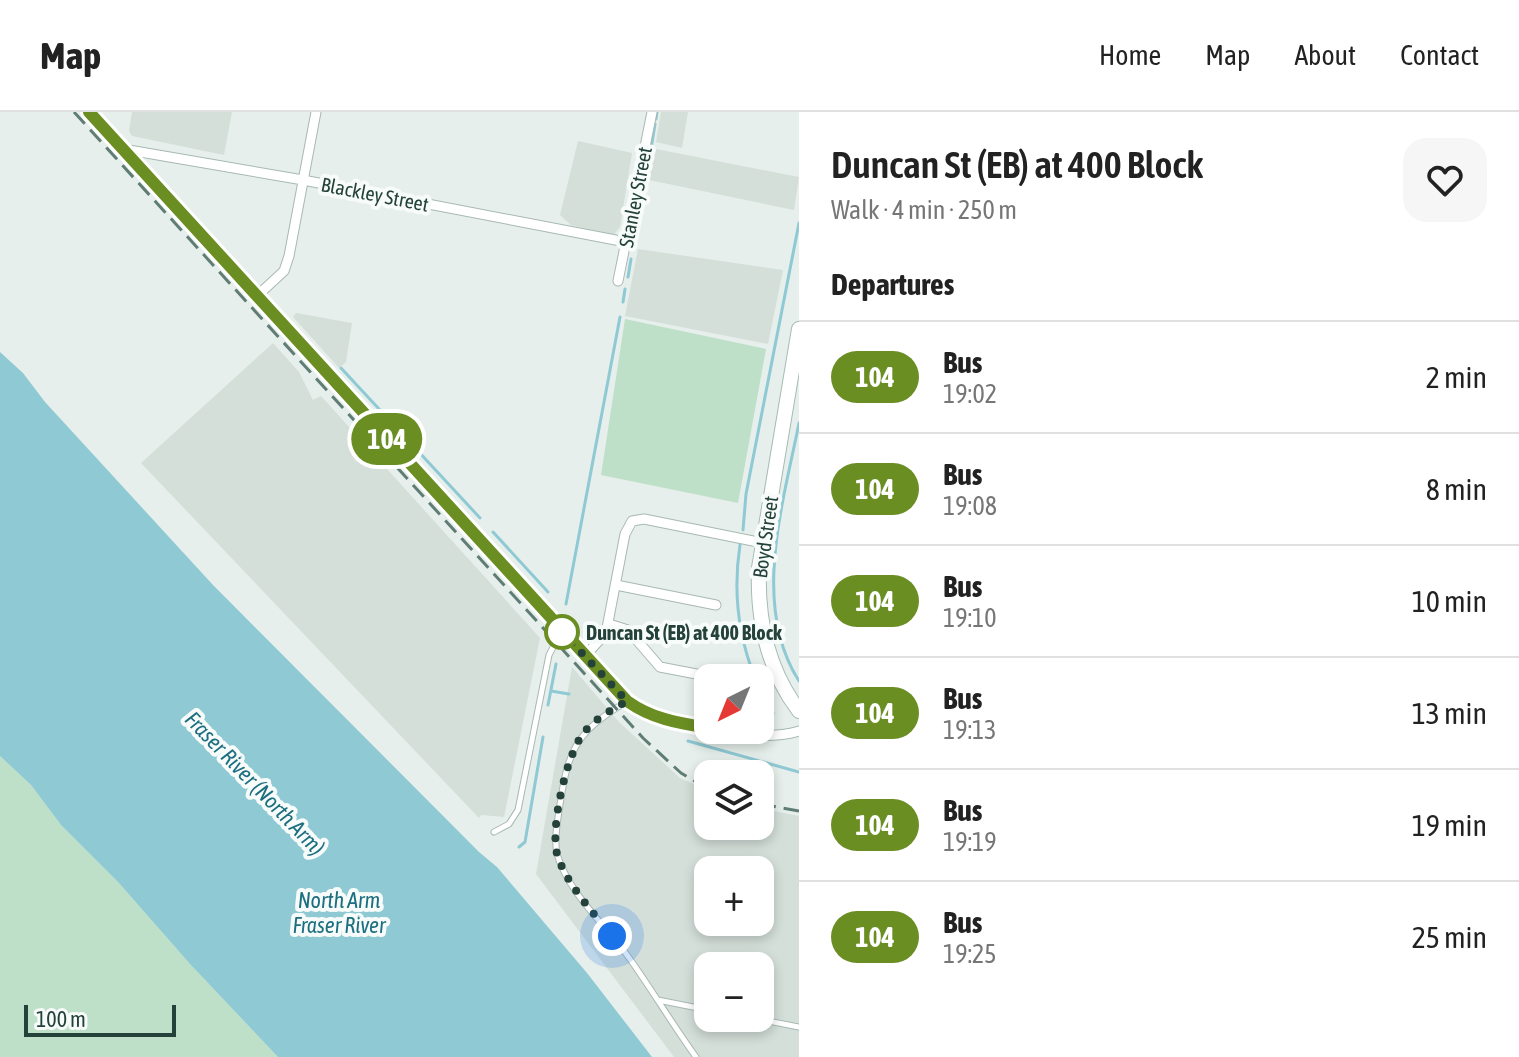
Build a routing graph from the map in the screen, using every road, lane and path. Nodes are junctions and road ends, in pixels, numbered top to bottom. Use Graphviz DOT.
graph roads {
  1 [pos="89,112"];
  2 [pos="316,112"];
  3 [pos="652,112"];
  4 [pos="123,149"];
  5 [pos="303,180"];
  6 [pos="626,242"];
  7 [pos="618,281"];
  8 [pos="258,295"];
  9 [pos="799,329"];
  10 [pos="797,351"];
  11 [pos="763,543"];
  12 [pos="616,585"];
  13 [pos="716,605"];
  14 [pos="609,624"];
  15 [pos="561,632"];
  16 [pos="584,657"];
  17 [pos="694,674"];
  18 [pos="627,701"];
  19 [pos="799,711"];
  20 [pos="694,725"];
  21 [pos="799,731"];
  22 [pos="774,736"];
  23 [pos="494,832"];
  24 [pos="657,1000"];
  25 [pos="694,1007"];
  26 [pos="774,1022"];
  27 [pos="799,1027"];
  28 [pos="696,1057"];
  1 -- 4 [label="street"];
  2 -- 5 [label="street"];
  3 -- 6 [label="street, Stanley Street"];
  4 -- 5 [label="street, Blackley Street"];
  4 -- 8 [label="street"];
  5 -- 6 [label="street, Blackley Street"];
  5 -- 8 [label="street"];
  6 -- 7 [label="street, Stanley Street"];
  8 -- 15 [label="street"];
  9 -- 10 [label="main road, Boyd Street"];
  10 -- 11 [label="main road, Boyd Street"];
  11 -- 12 [label="street"];
  11 -- 19 [label="main road, Boyd Street"];
  12 -- 13 [label="street"];
  12 -- 14 [label="street"];
  14 -- 16 [label="street"];
  14 -- 17 [label="street"];
  15 -- 16 [label="street"];
  15 -- 23 [label="lane"];
  16 -- 18 [label="street"];
  18 -- 20 [label="street"];
  18 -- 24 [label="lane"];
  21 -- 22 [label="street"];
  24 -- 25 [label="lane"];
  24 -- 28 [label="lane"];
  26 -- 27 [label="lane"];
}
